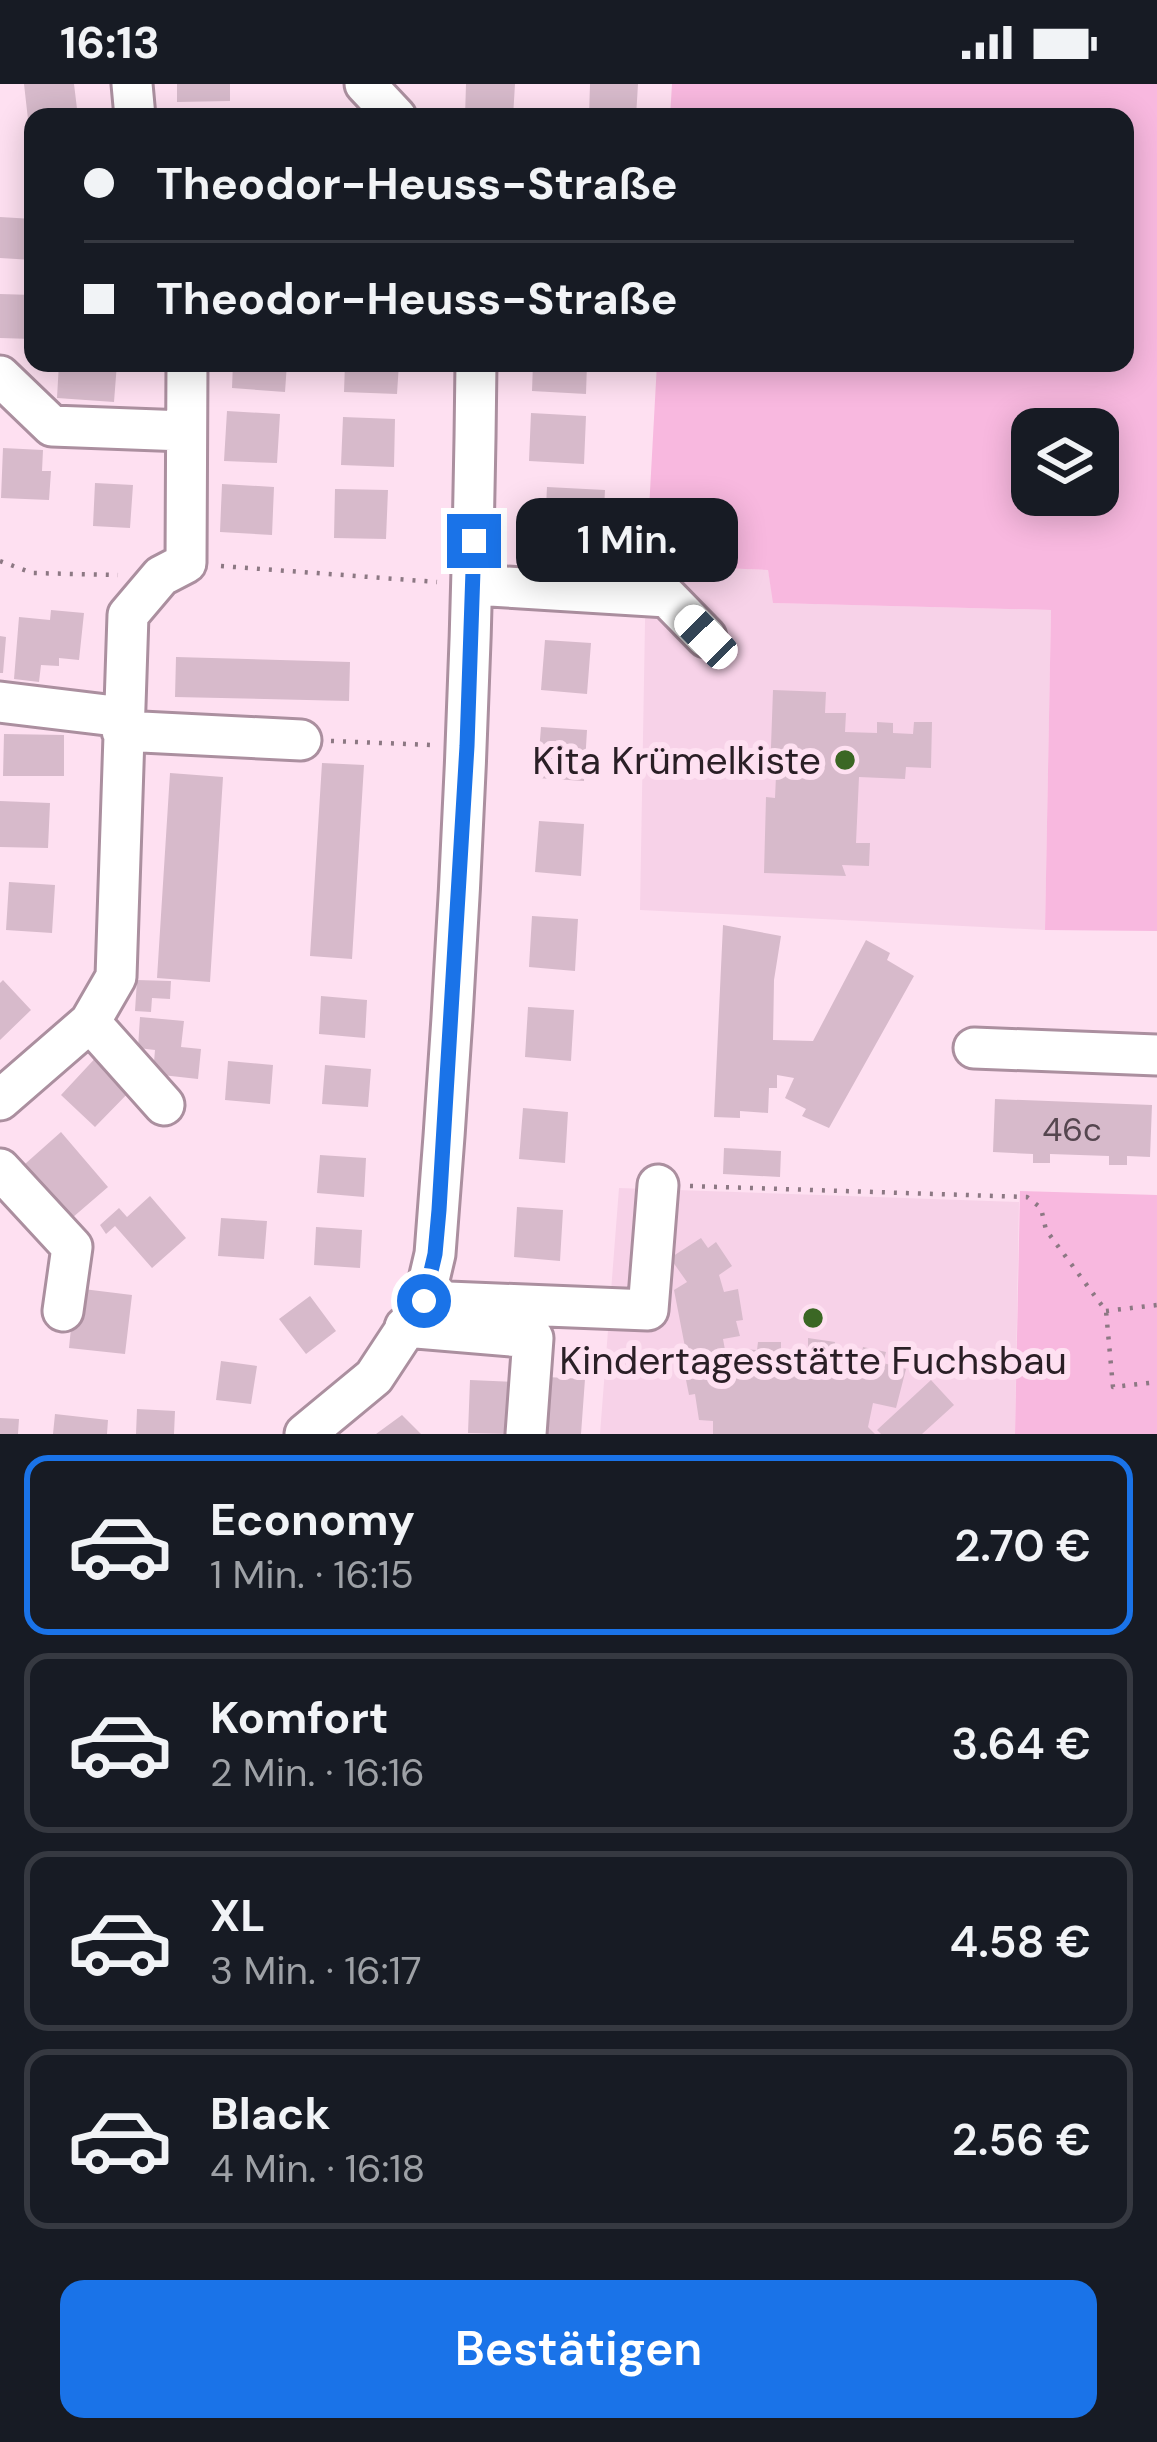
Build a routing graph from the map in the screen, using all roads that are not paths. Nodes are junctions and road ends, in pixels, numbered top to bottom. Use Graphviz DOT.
graph roads {
  1 [pos="365,84"];
  2 [pos="388,108"];
  3 [pos="187,372"];
  4 [pos="476,372"];
  5 [pos="0,376"];
  6 [pos="185,431"];
  7 [pos="474,585"];
  8 [pos="706,637"];
  9 [pos="0,702"];
  10 [pos="123,724"];
  11 [pos="301,740"];
  12 [pos="89,1022"];
  13 [pos="974,1048"];
  14 [pos="1157,1055"];
  15 [pos="0,1100"];
  16 [pos="164,1105"];
  17 [pos="0,1169"];
  18 [pos="658,1185"];
  19 [pos="63,1311"];
  20 [pos="414,1314"];
  21 [pos="326,1427"];
  22 [pos="526,1434"];
  1 -- 2 [label="street"];
  3 -- 6 [label="street"];
  4 -- 7 [label="street"];
  5 -- 6 [label="street"];
  6 -- 10 [label="street"];
  7 -- 8 [label="street"];
  7 -- 20 [label="street"];
  9 -- 10 [label="street"];
  10 -- 11 [label="street"];
  10 -- 12 [label="street"];
  12 -- 15 [label="street"];
  12 -- 16 [label="street"];
  13 -- 14 [label="street"];
  17 -- 19 [label="street"];
  18 -- 20 [label="street"];
  20 -- 21 [label="street"];
  20 -- 22 [label="street"];
}
